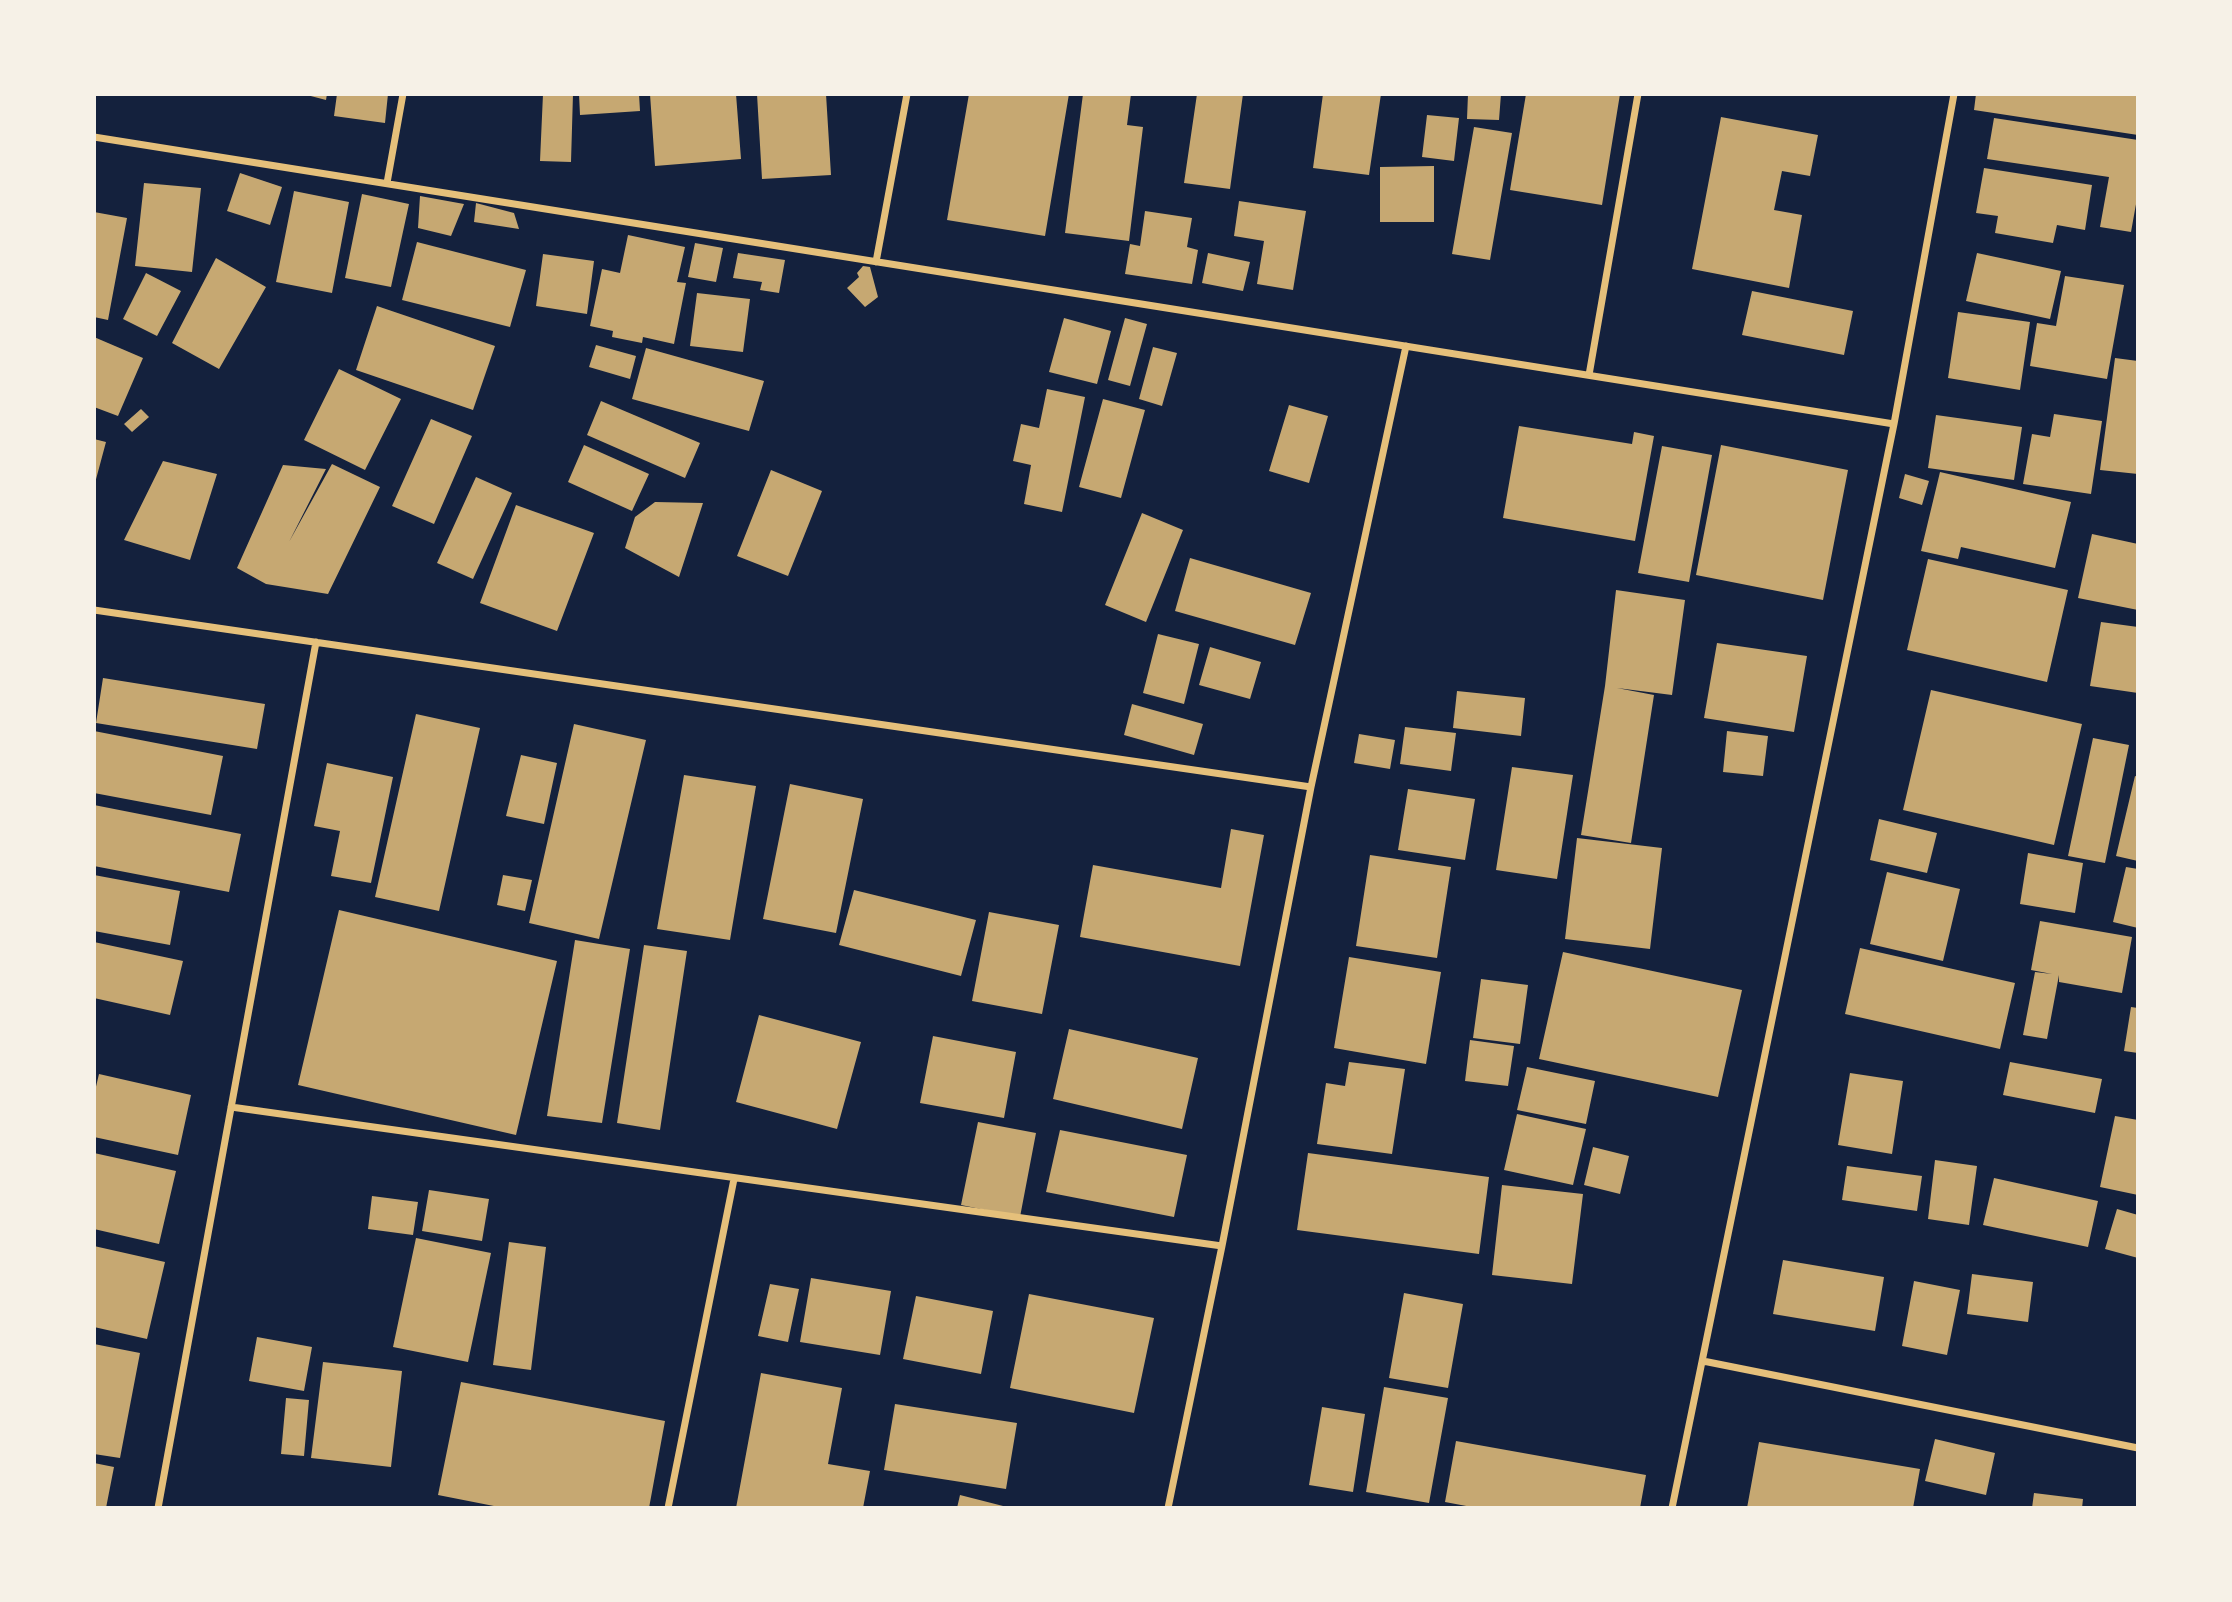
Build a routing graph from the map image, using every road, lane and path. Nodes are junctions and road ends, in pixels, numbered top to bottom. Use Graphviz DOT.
graph roads {
  1 [pos="403,94"];
  2 [pos="907,94"];
  3 [pos="1638,94"];
  4 [pos="1954,94"];
  5 [pos="94,137"];
  6 [pos="387,183"];
  7 [pos="876,262"];
  8 [pos="1406,346"];
  9 [pos="1589,375"];
  10 [pos="1894,424"];
  11 [pos="94,610"];
  12 [pos="316,642"];
  13 [pos="1311,787"];
  14 [pos="231,1107"];
  15 [pos="734,1179"];
  16 [pos="1222,1246"];
  17 [pos="1703,1361"];
  18 [pos="2137,1448"];
  19 [pos="158,1507"];
  20 [pos="668,1507"];
  21 [pos="1168,1507"];
  22 [pos="1672,1507"];
  1 -- 6 [label="street"];
  2 -- 7 [label="street"];
  3 -- 9 [label="street"];
  4 -- 10 [label="street"];
  5 -- 6 [label="street"];
  6 -- 7 [label="street"];
  7 -- 8 [label="street"];
  8 -- 9 [label="street"];
  8 -- 13 [label="street"];
  9 -- 10 [label="street"];
  10 -- 17 [label="street"];
  11 -- 12 [label="street"];
  12 -- 13 [label="street"];
  12 -- 14 [label="street"];
  13 -- 16 [label="street"];
  14 -- 15 [label="street"];
  14 -- 19 [label="street"];
  15 -- 16 [label="street"];
  15 -- 20 [label="street"];
  16 -- 21 [label="street"];
  17 -- 18 [label="street"];
  17 -- 22 [label="street"];
}
